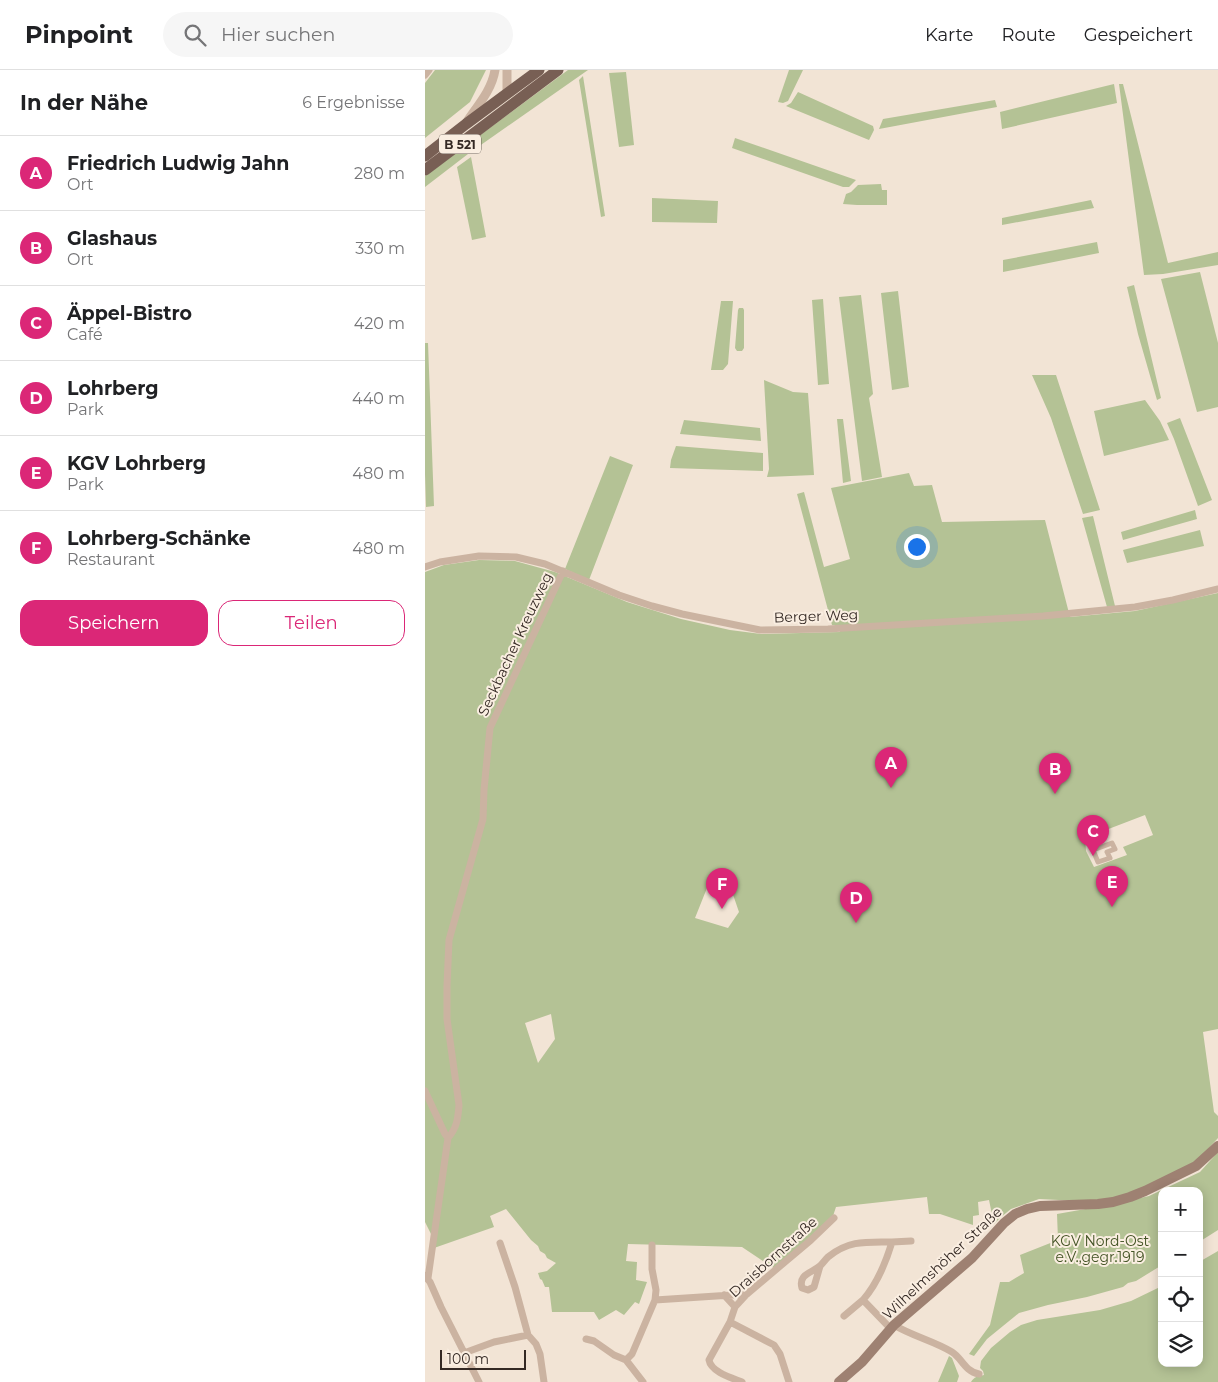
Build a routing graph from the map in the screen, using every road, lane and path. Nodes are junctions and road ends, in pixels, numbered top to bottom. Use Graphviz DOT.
graph roads {
  1 [pos="429,70"];
  2 [pos="495,70"];
  3 [pos="507,70"];
  4 [pos="539,70"];
  5 [pos="558,70"];
  6 [pos="425,75"];
  7 [pos="507,93"];
  8 [pos="495,118"];
  9 [pos="466,124"];
  10 [pos="425,156"];
  11 [pos="425,170"];
  12 [pos="425,567"];
  13 [pos="563,572"];
  14 [pos="1218,589"];
  15 [pos="1098,862"];
  16 [pos="425,1091"];
  17 [pos="448,1138"];
  18 [pos="1218,1146"];
  19 [pos="834,1218"];
  20 [pos="911,1241"];
  21 [pos="892,1242"];
  22 [pos="500,1243"];
  23 [pos="652,1245"];
  24 [pos="820,1266"];
  25 [pos="426,1277"];
  26 [pos="747,1294"];
  27 [pos="724,1295"];
  28 [pos="655,1300"];
  29 [pos="863,1300"];
  30 [pos="735,1307"];
  31 [pos="844,1316"];
  32 [pos="730,1322"];
  33 [pos="892,1327"];
  34 [pos="528,1336"];
  35 [pos="586,1339"];
  36 [pos="464,1353"];
  37 [pos="626,1360"];
  38 [pos="979,1374"];
  39 [pos="479,1382"];
  40 [pos="544,1382"];
  41 [pos="643,1382"];
  42 [pos="742,1382"];
  43 [pos="789,1382"];
  44 [pos="839,1382"];
  1 -- 6 [label="street"];
  2 -- 9 [label="street"];
  3 -- 7 [label="street"];
  4 -- 7 [label="main road, B 521"];
  5 -- 8 [label="main road, B 521"];
  7 -- 8 [label="main road"];
  7 -- 9 [label="main road, B 521"];
  8 -- 11 [label="main road, B 521"];
  9 -- 10 [label="main road, B 521"];
  12 -- 13 [label="street, Berger Weg"];
  13 -- 14 [label="street, Berger Weg"];
  13 -- 17 [label="street, Seckbacher Kreuzweg"];
  15 -- 15 [label="street"];
  16 -- 17 [label="street"];
  17 -- 25 [label="street, Seckbacher Kreuzweg"];
  18 -- 33 [label="main road, Wilhelmshöher Straße"];
  19 -- 26 [label="street, Draisbornstraße"];
  20 -- 21 [label="street"];
  21 -- 24 [label="street"];
  21 -- 29 [label="street"];
  22 -- 34 [label="street"];
  23 -- 28 [label="street"];
  25 -- 36 [label="street"];
  26 -- 27 [label="street"];
  26 -- 30 [label="street, Draisbornstraße"];
  27 -- 28 [label="street"];
  27 -- 30 [label="street"];
  28 -- 37 [label="street"];
  29 -- 31 [label="street"];
  29 -- 33 [label="street"];
  30 -- 32 [label="street, Draisbornstraße"];
  32 -- 42 [label="street, Draisbornstraße"];
  32 -- 43 [label="street"];
  33 -- 38 [label="street"];
  33 -- 44 [label="main road, Wilhelmshöher Straße"];
  34 -- 36 [label="street"];
  34 -- 40 [label="street"];
  35 -- 37 [label="street"];
  36 -- 39 [label="street"];
  37 -- 41 [label="street"];
}
